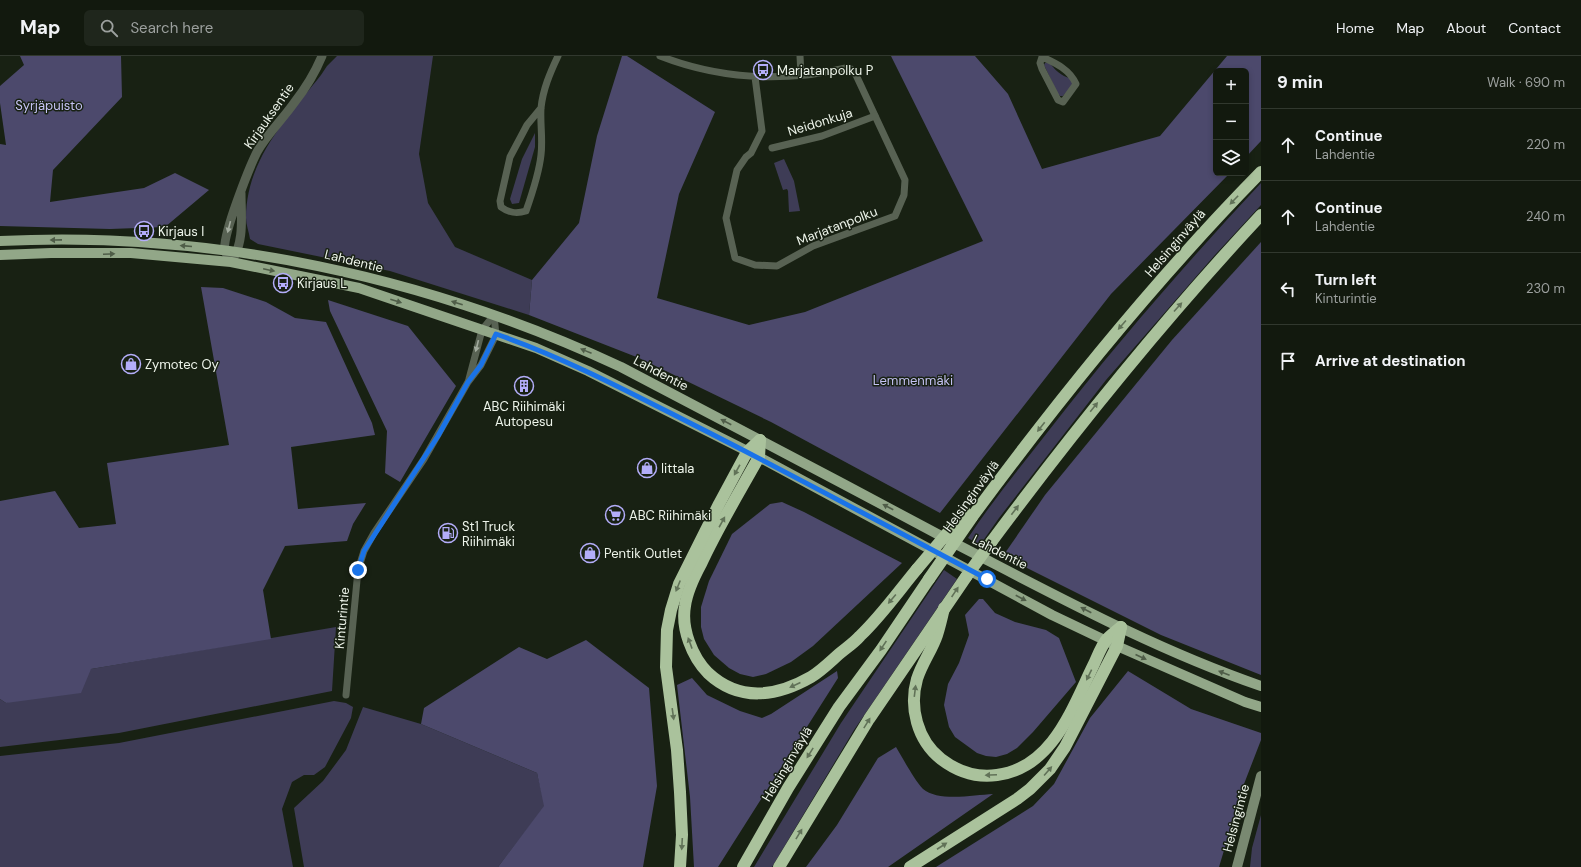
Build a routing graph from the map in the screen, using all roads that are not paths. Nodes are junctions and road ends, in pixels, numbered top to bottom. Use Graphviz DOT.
graph roads {
  1 [pos="322,56"];
  2 [pos="558,56"];
  3 [pos="660,56"];
  4 [pos="800,56"];
  5 [pos="1043,56"];
  6 [pos="755,76"];
  7 [pos="801,76"];
  8 [pos="541,108"];
  9 [pos="875,116"];
  10 [pos="772,148"];
  11 [pos="1261,172"];
  12 [pos="241,193"];
  13 [pos="1261,215"];
  14 [pos="0,242"];
  15 [pos="225,250"];
  16 [pos="238,252"];
  17 [pos="0,255"];
  18 [pos="231,262"];
  19 [pos="494,315"];
  20 [pos="482,330"];
  21 [pos="496,334"];
  22 [pos="468,382"];
  23 [pos="760,440"];
  24 [pos="747,452"];
  25 [pos="759,457"];
  26 [pos="968,515"];
  27 [pos="944,608"];
  28 [pos="1120,627"];
  29 [pos="1111,643"];
  30 [pos="1261,686"];
  31 [pos="346,695"];
  32 [pos="1261,707"];
  33 [pos="1261,776"];
  34 [pos="680,867"];
  35 [pos="743,867"];
  36 [pos="779,867"];
  37 [pos="910,867"];
  38 [pos="1237,867"];
  1 -- 12 [label="street, Kirjauksentie"];
  2 -- 8 [label="street"];
  3 -- 6 [label="street"];
  4 -- 7 [label="street"];
  5 -- 5 [label="street"];
  6 -- 7 [label="street"];
  6 -- 9 [label="street, Marjatanpolku"];
  7 -- 9 [label="street, Marjatanpolku"];
  8 -- 8 [label="street"];
  9 -- 10 [label="street, Neidonkuja"];
  11 -- 26 [label="highway, Helsinginväylä, one-way"];
  12 -- 15 [label="street, Kirjauksentie, one-way"];
  12 -- 16 [label="street, Kirjauksentie"];
  27 -- 13 [label="highway, one-way, bridge"];
  15 -- 14 [label="main road, Lahdentie, one-way"];
  15 -- 16 [label="main road, Lahdentie"];
  15 -- 18 [label="street"];
  16 -- 18 [label="street, Kirjauksentie"];
  19 -- 16 [label="main road, Lahdentie, one-way"];
  17 -- 18 [label="main road, Lahdentie, one-way"];
  18 -- 20 [label="main road, Lahdentie, one-way"];
  19 -- 20 [label="street, Kinturintie"];
  19 -- 21 [label="street"];
  23 -- 19 [label="main road, Lahdentie, one-way"];
  20 -- 21 [label="main road, Lahdentie"];
  20 -- 22 [label="street, Kinturintie, one-way"];
  21 -- 22 [label="street, Kinturintie"];
  21 -- 24 [label="main road, Lahdentie"];
  22 -- 31 [label="street, Kinturintie"];
  23 -- 24 [label="highway"];
  23 -- 25 [label="highway"];
  28 -- 23 [label="main road, Lahdentie, one-way"];
  24 -- 25 [label="main road, Lahdentie"];
  24 -- 34 [label="highway, one-way"];
  26 -- 25 [label="highway, one-way, bridge"];
  25 -- 29 [label="main road, one-way"];
  26 -- 35 [label="highway, Helsinginväylä, one-way, bridge"];
  29 -- 27 [label="highway, one-way"];
  36 -- 27 [label="highway, one-way"];
  28 -- 29 [label="highway"];
  30 -- 28 [label="main road, Lahdentie, one-way"];
  29 -- 32 [label="main road, one-way"];
  37 -- 29 [label="highway, one-way"];
  33 -- 38 [label="main road, Helsingintie"];
}
